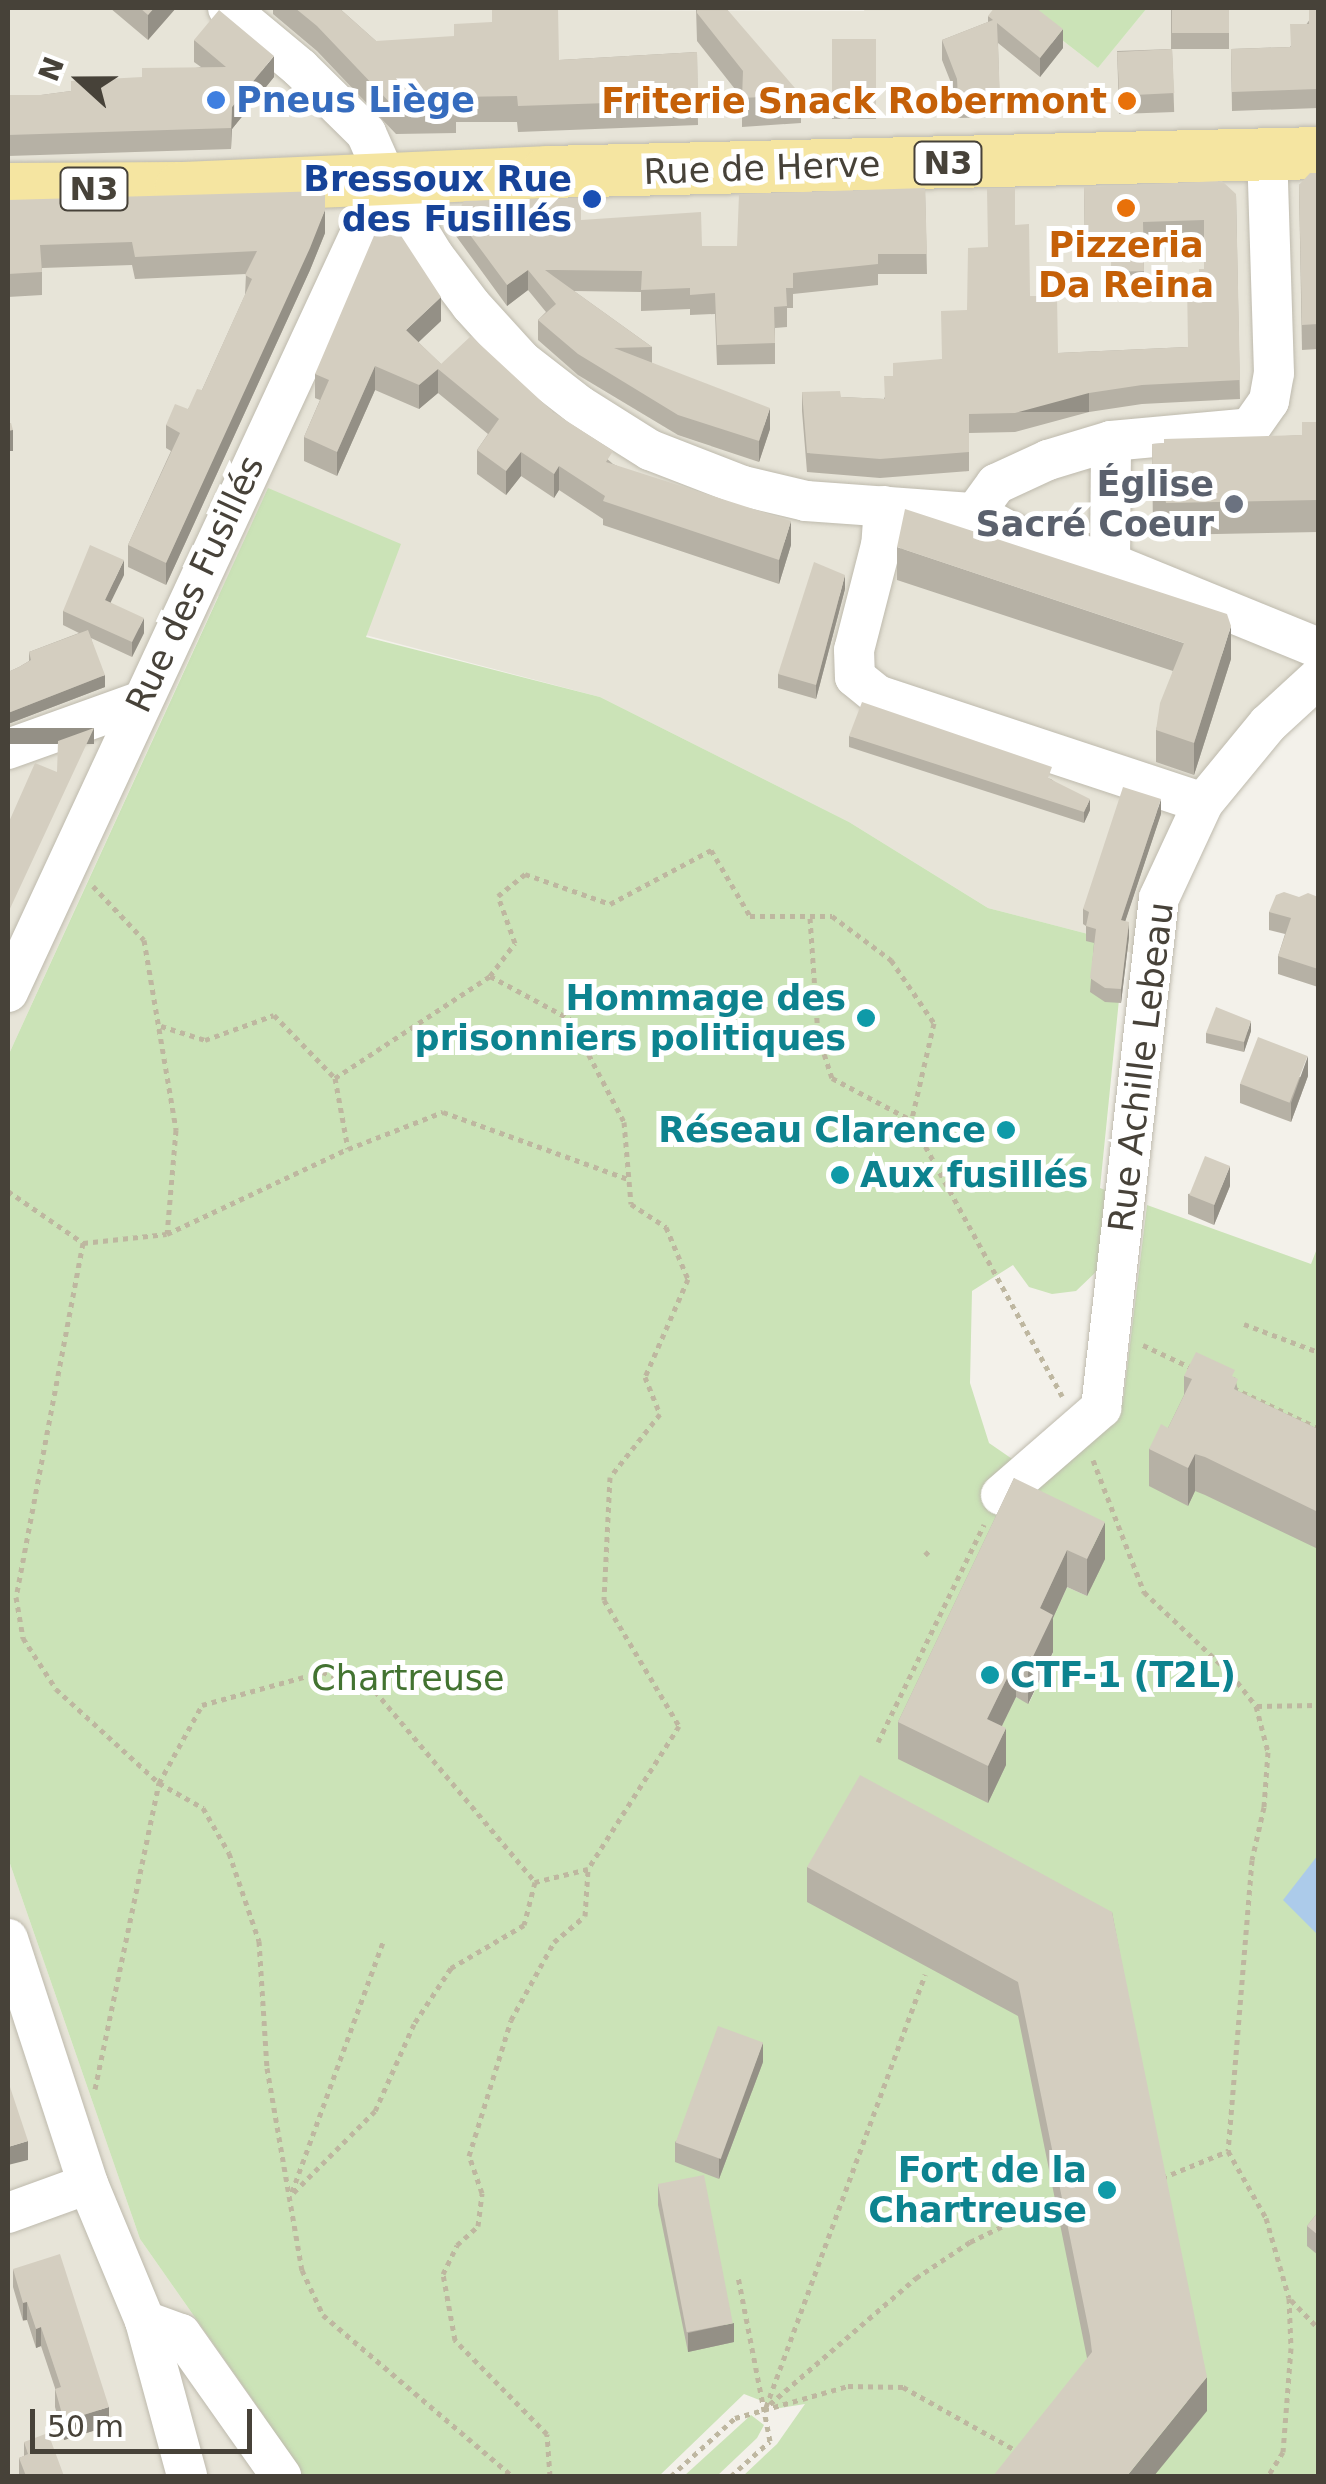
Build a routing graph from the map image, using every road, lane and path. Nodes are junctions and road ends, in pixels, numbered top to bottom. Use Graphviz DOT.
graph roads {
  1 [pos="228,8"];
  2 [pos="1318,152"];
  3 [pos="1267,154"];
  4 [pos="386,178"];
  5 [pos="8,189"];
  6 [pos="1111,442"];
  7 [pos="884,506"];
  8 [pos="975,513"];
  9 [pos="1110,563"];
  10 [pos="1318,648"];
  11 [pos="1318,678"];
  12 [pos="139,702"];
  13 [pos="8,749"];
  14 [pos="1204,803"];
  15 [pos="64,868"];
  16 [pos="810,918"];
  17 [pos="490,976"];
  18 [pos="8,992"];
  19 [pos="161,1026"];
  20 [pos="335,1078"];
  21 [pos="912,1120"];
  22 [pos="348,1149"];
  23 [pos="629,1179"];
  24 [pos="8,1191"];
  25 [pos="166,1234"];
  26 [pos="83,1242"];
  27 [pos="1244,1324"];
  28 [pos="1108,1329"];
  29 [pos="1318,1352"];
  30 [pos="1208,1376"];
  31 [pos="1225,1384"];
  32 [pos="1318,1428"];
  33 [pos="1081,1429"];
  34 [pos="1000,1495"];
  35 [pos="1318,1705"];
  36 [pos="1256,1706"];
  37 [pos="878,1742"];
  38 [pos="159,1783"];
  39 [pos="588,1868"];
  40 [pos="535,1882"];
  41 [pos="8,1939"];
  42 [pos="384,1942"];
  43 [pos="925,1974"];
  44 [pos="77,2143"];
  45 [pos="1228,2151"];
  46 [pos="1159,2179"];
  47 [pos="88,2184"];
  48 [pos="291,2195"];
  49 [pos="1055,2201"];
  50 [pos="8,2213"];
  51 [pos="738,2276"];
  52 [pos="1289,2298"];
  53 [pos="144,2321"];
  54 [pos="1318,2328"];
  55 [pos="766,2407"];
  56 [pos="1035,2461"];
  57 [pos="187,2476"];
  58 [pos="281,2476"];
  59 [pos="512,2476"];
  60 [pos="550,2476"];
  61 [pos="671,2476"];
  62 [pos="731,2476"];
  63 [pos="1268,2476"];
  1 -- 4 [label="street"];
  2 -- 3 [label="main road, Rue de Herve / N3"];
  3 -- 4 [label="main road, Rue de Herve / N3"];
  3 -- 6 [label="street"];
  4 -- 5 [label="main road, N3"];
  4 -- 7 [label="street"];
  4 -- 12 [label="street, Rue des Fusillés"];
  6 -- 8 [label="street"];
  6 -- 9 [label="street"];
  7 -- 8 [label="street"];
  7 -- 14 [label="street"];
  8 -- 9 [label="street"];
  9 -- 10 [label="street"];
  11 -- 14 [label="street, Rue Achille Lebeau"];
  12 -- 13 [label="street"];
  12 -- 15 [label="street, Rue des Fusillés"];
  14 -- 28 [label="street, Rue Achille Lebeau"];
  15 -- 18 [label="street, Rue des Fusillés"];
  15 -- 19 [label="path"];
  16 -- 17 [label="path"];
  16 -- 21 [label="path"];
  16 -- 21 [label="path"];
  17 -- 20 [label="path"];
  17 -- 23 [label="path"];
  19 -- 20 [label="path"];
  19 -- 25 [label="path"];
  20 -- 22 [label="path"];
  21 -- 33 [label="path"];
  22 -- 23 [label="path"];
  22 -- 25 [label="path"];
  23 -- 39 [label="path"];
  24 -- 26 [label="path"];
  25 -- 26 [label="path"];
  26 -- 38 [label="path"];
  27 -- 29 [label="path"];
  28 -- 30 [label="path"];
  28 -- 33 [label="street, Rue Achille Lebeau"];
  31 -- 32 [label="path"];
  33 -- 34 [label="street"];
  33 -- 36 [label="path"];
  34 -- 37 [label="path"];
  35 -- 36 [label="path"];
  36 -- 45 [label="path"];
  38 -- 40 [label="path"];
  38 -- 44 [label="path"];
  38 -- 48 [label="path"];
  39 -- 40 [label="path"];
  39 -- 60 [label="path"];
  40 -- 48 [label="path"];
  41 -- 44 [label="street"];
  42 -- 48 [label="path"];
  43 -- 55 [label="path"];
  44 -- 47 [label="street"];
  45 -- 46 [label="path"];
  45 -- 52 [label="path"];
  47 -- 50 [label="street"];
  47 -- 53 [label="street"];
  48 -- 59 [label="path"];
  49 -- 55 [label="path"];
  51 -- 55 [label="path"];
  52 -- 54 [label="path"];
  52 -- 63 [label="path"];
  53 -- 57 [label="street"];
  53 -- 58 [label="street"];
  55 -- 56 [label="path"];
  55 -- 61 [label="path"];
  55 -- 62 [label="path"];
}
